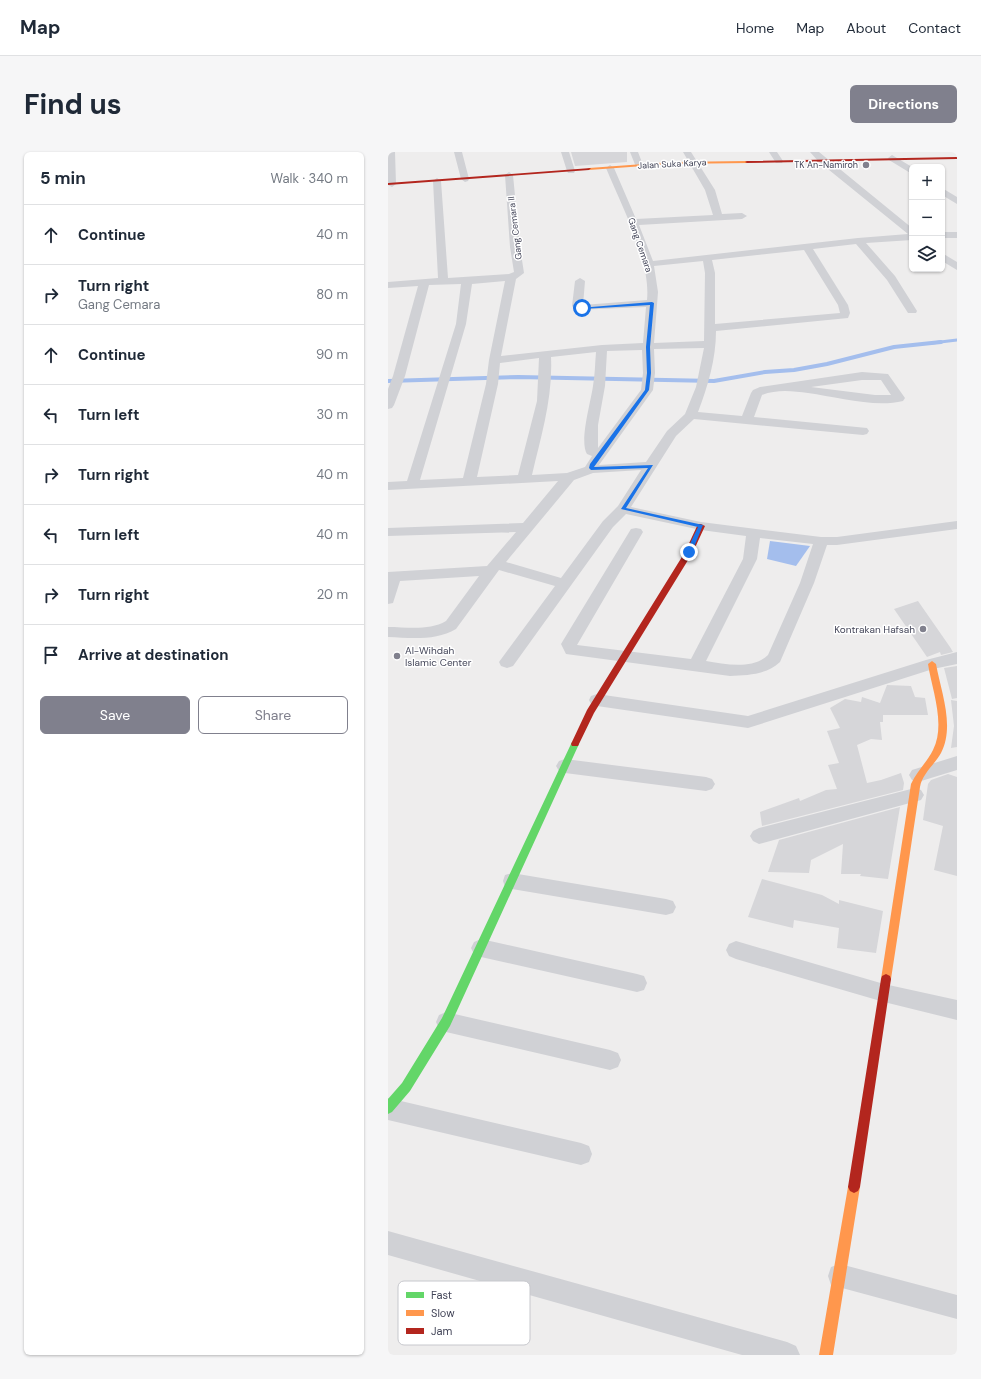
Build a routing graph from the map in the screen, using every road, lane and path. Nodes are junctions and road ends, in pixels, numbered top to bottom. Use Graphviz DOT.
graph roads {
  1 [pos="391,152"];
  2 [pos="458,152"];
  3 [pos="565,152"];
  4 [pos="634,152"];
  5 [pos="687,152"];
  6 [pos="773,152"];
  7 [pos="814,152"];
  8 [pos="892,158"];
  9 [pos="957,158"];
  10 [pos="821,159"];
  11 [pos="779,161"];
  12 [pos="692,162"];
  13 [pos="639,165"];
  14 [pos="610,168"];
  15 [pos="909,169"];
  16 [pos="571,171"];
  17 [pos="509,175"];
  18 [pos="465,179"];
  19 [pos="437,181"];
  20 [pos="390,184"];
  21 [pos="945,193"];
  22 [pos="957,201"];
  23 [pos="742,216"];
  24 [pos="718,218"];
  25 [pos="633,222"];
  26 [pos="909,231"];
  27 [pos="945,235"];
  28 [pos="957,235"];
  29 [pos="909,237"];
  30 [pos="858,241"];
  31 [pos="807,247"];
  32 [pos="707,258"];
  33 [pos="945,258"];
  34 [pos="649,264"];
  35 [pos="957,267"];
  36 [pos="511,277"];
  37 [pos="443,281"];
  38 [pos="467,281"];
  39 [pos="580,281"];
  40 [pos="424,283"];
  41 [pos="388,286"];
  42 [pos="652,303"];
  43 [pos="912,311"];
  44 [pos="710,328"];
  45 [pos="710,344"];
  46 [pos="648,347"];
  47 [pos="602,348"];
  48 [pos="545,354"];
  49 [pos="495,360"];
  50 [pos="787,387"];
  51 [pos="388,405"];
  52 [pos="691,415"];
  53 [pos="747,420"];
  54 [pos="863,431"];
  55 [pos="600,456"];
  56 [pos="651,466"];
  57 [pos="591,468"];
  58 [pos="569,477"];
  59 [pos="524,479"];
  60 [pos="469,482"];
  61 [pos="412,485"];
  62 [pos="388,486"];
  63 [pos="623,509"];
  64 [pos="957,525"];
  65 [pos="701,526"];
  66 [pos="527,527"];
  67 [pos="388,532"];
  68 [pos="636,532"];
  69 [pos="754,532"];
  70 [pos="821,541"];
  71 [pos="494,567"];
  72 [pos="391,577"];
  73 [pos="564,584"];
  74 [pos="388,599"];
  75 [pos="388,632"];
  76 [pos="623,657"];
  77 [pos="957,658"];
  78 [pos="507,662"];
  79 [pos="696,664"];
  80 [pos="932,664"];
  81 [pos="597,700"];
  82 [pos="957,764"];
  83 [pos="565,766"];
  84 [pos="918,775"];
  85 [pos="706,784"];
  86 [pos="915,795"];
  87 [pos="759,836"];
  88 [pos="512,881"];
  89 [pos="666,907"];
  90 [pos="482,948"];
  91 [pos="736,950"];
  92 [pos="637,983"];
  93 [pos="884,993"];
  94 [pos="957,1010"];
  95 [pos="446,1022"];
  96 [pos="610,1060"];
  97 [pos="388,1109"];
  98 [pos="581,1154"];
  99 [pos="388,1243"];
  100 [pos="840,1276"];
  101 [pos="523,1281"];
  102 [pos="530,1283"];
  103 [pos="957,1307"];
  104 [pos="787,1355"];
  105 [pos="826,1355"];
  1 -- 20 [label="street"];
  2 -- 18 [label="street"];
  3 -- 16 [label="street"];
  4 -- 13 [label="street"];
  5 -- 12 [label="street"];
  6 -- 11 [label="street"];
  7 -- 10 [label="street"];
  8 -- 9 [label="street, Jalan Suka Karya"];
  8 -- 10 [label="street, Jalan Suka Karya"];
  8 -- 15 [label="street"];
  10 -- 11 [label="street, Jalan Suka Karya"];
  10 -- 26 [label="street"];
  11 -- 12 [label="street, Jalan Suka Karya"];
  12 -- 13 [label="street, Jalan Suka Karya"];
  12 -- 24 [label="street"];
  13 -- 14 [label="street, Jalan Suka Karya"];
  14 -- 16 [label="street, Jalan Suka Karya"];
  14 -- 25 [label="street, Gang Cemara"];
  16 -- 17 [label="street, Jalan Suka Karya"];
  17 -- 18 [label="street, Jalan Suka Karya"];
  17 -- 36 [label="street, Gang Cemara II"];
  18 -- 19 [label="street, Jalan Suka Karya"];
  19 -- 20 [label="street, Jalan Suka Karya"];
  19 -- 37 [label="street"];
  21 -- 22 [label="street"];
  23 -- 24 [label="street"];
  24 -- 25 [label="street"];
  25 -- 34 [label="street, Gang Cemara"];
  27 -- 28 [label="street"];
  29 -- 30 [label="street"];
  30 -- 31 [label="street"];
  30 -- 43 [label="street"];
  31 -- 32 [label="street"];
  31 -- 44 [label="street"];
  32 -- 34 [label="street"];
  32 -- 44 [label="street"];
  33 -- 35 [label="street"];
  34 -- 42 [label="street, Gang Cemara"];
  36 -- 38 [label="street"];
  36 -- 49 [label="street"];
  37 -- 38 [label="street"];
  37 -- 40 [label="street"];
  38 -- 61 [label="street"];
  39 -- 42 [label="street"];
  40 -- 41 [label="street"];
  40 -- 51 [label="street"];
  42 -- 46 [label="street, Gang Cemara"];
  44 -- 45 [label="street"];
  45 -- 46 [label="street"];
  45 -- 52 [label="street"];
  46 -- 47 [label="street"];
  46 -- 55 [label="street, Gang Cemara"];
  47 -- 48 [label="street"];
  47 -- 55 [label="street"];
  48 -- 49 [label="street"];
  48 -- 59 [label="street"];
  49 -- 60 [label="street"];
  50 -- 50 [label="street"];
  50 -- 53 [label="street"];
  52 -- 53 [label="street"];
  52 -- 56 [label="street"];
  53 -- 54 [label="street"];
  55 -- 57 [label="street"];
  56 -- 57 [label="street"];
  56 -- 63 [label="street"];
  57 -- 58 [label="street"];
  58 -- 59 [label="street"];
  58 -- 66 [label="street"];
  59 -- 60 [label="street"];
  60 -- 61 [label="street"];
  61 -- 62 [label="street"];
  63 -- 65 [label="street"];
  63 -- 73 [label="street"];
  64 -- 70 [label="street"];
  65 -- 69 [label="street"];
  65 -- 76 [label="street"];
  66 -- 67 [label="street"];
  66 -- 71 [label="street"];
  68 -- 76 [label="street"];
  69 -- 70 [label="street"];
  69 -- 79 [label="street"];
  70 -- 79 [label="street"];
  71 -- 72 [label="street"];
  71 -- 73 [label="street"];
  71 -- 75 [label="street"];
  72 -- 74 [label="street"];
  73 -- 78 [label="street"];
  76 -- 79 [label="street"];
  76 -- 81 [label="street"];
  77 -- 80 [label="street"];
  80 -- 81 [label="street"];
  80 -- 84 [label="street"];
  81 -- 83 [label="street"];
  82 -- 84 [label="street"];
  83 -- 85 [label="street"];
  83 -- 88 [label="street"];
  84 -- 86 [label="street"];
  86 -- 87 [label="street"];
  86 -- 93 [label="street"];
  88 -- 89 [label="street"];
  88 -- 90 [label="street"];
  90 -- 92 [label="street"];
  90 -- 95 [label="street"];
  91 -- 93 [label="street"];
  93 -- 94 [label="street"];
  93 -- 100 [label="street"];
  95 -- 96 [label="street"];
  95 -- 97 [label="street"];
  97 -- 98 [label="street"];
  99 -- 101 [label="street"];
  100 -- 103 [label="street"];
  100 -- 105 [label="street"];
  102 -- 104 [label="street"];
}
